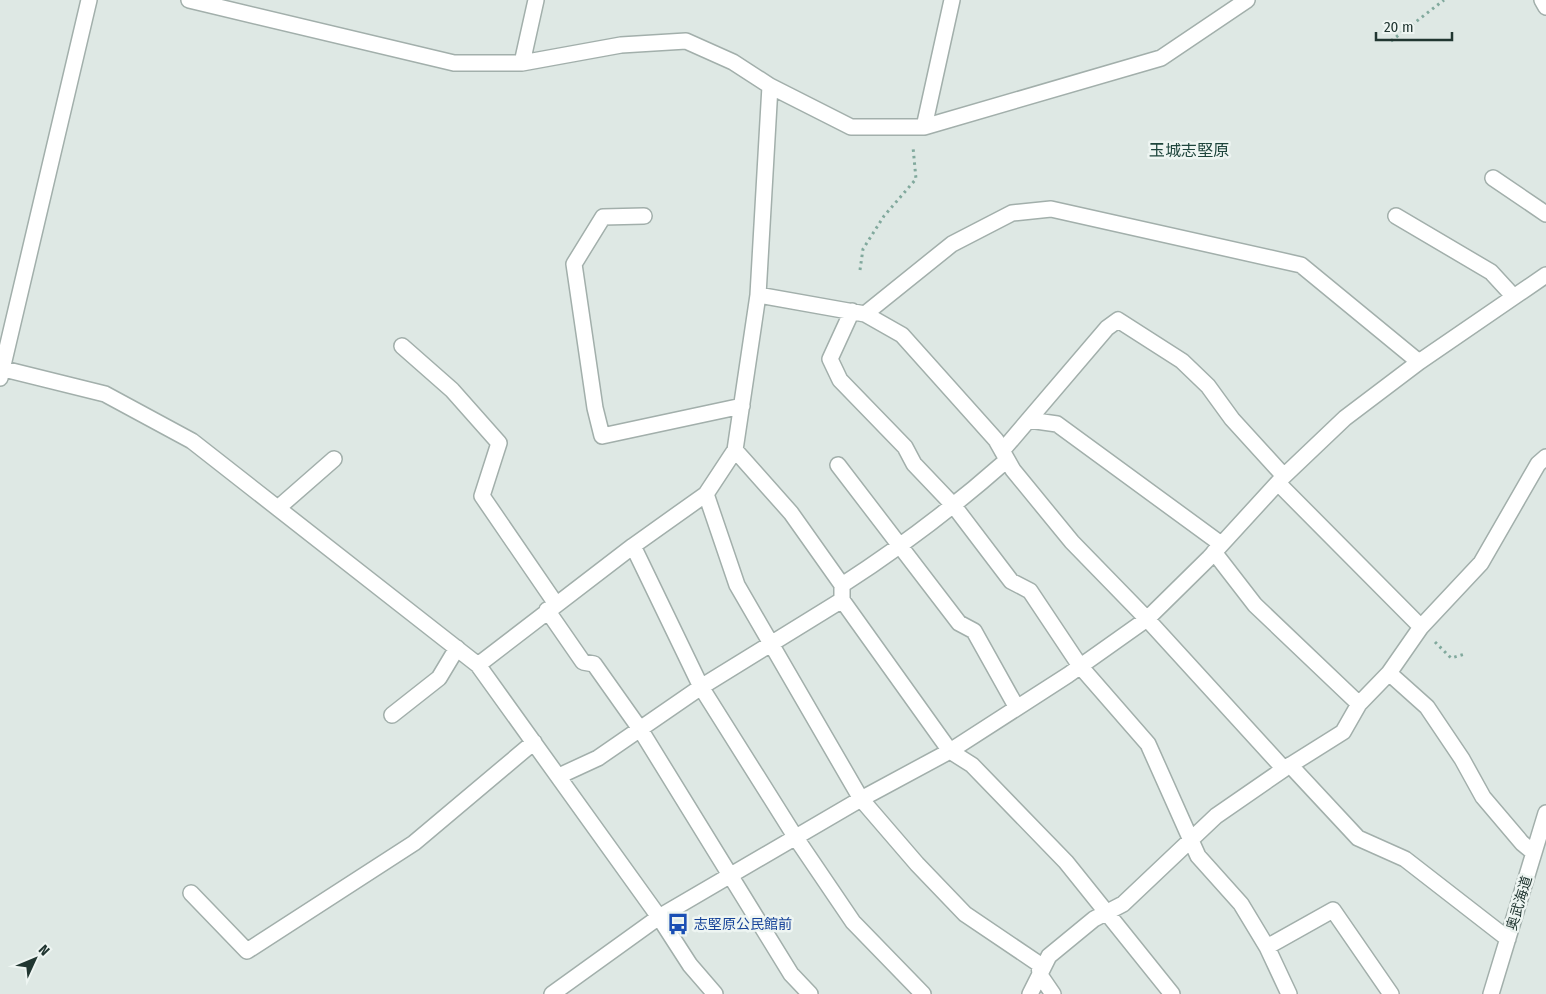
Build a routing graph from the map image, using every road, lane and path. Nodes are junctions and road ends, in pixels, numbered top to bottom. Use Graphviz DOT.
graph roads {
  1 [pos="88,0"];
  2 [pos="189,0"];
  3 [pos="536,0"];
  4 [pos="952,0"];
  5 [pos="1247,0"];
  6 [pos="1444,0"];
  7 [pos="1542,0"];
  8 [pos="1546,7"];
  9 [pos="1391,41"];
  10 [pos="522,63"];
  11 [pos="770,86"];
  12 [pos="924,127"];
  13 [pos="1493,178"];
  14 [pos="1546,214"];
  15 [pos="644,216"];
  16 [pos="1396,216"];
  17 [pos="860,270"];
  18 [pos="1546,275"];
  19 [pos="758,295"];
  20 [pos="1514,297"];
  21 [pos="859,312"];
  22 [pos="402,346"];
  23 [pos="1419,362"];
  24 [pos="1,372"];
  25 [pos="742,406"];
  26 [pos="1029,420"];
  27 [pos="735,450"];
  28 [pos="1004,455"];
  29 [pos="1546,457"];
  30 [pos="334,459"];
  31 [pos="838,465"];
  32 [pos="1281,480"];
  33 [pos="706,494"];
  34 [pos="954,506"];
  35 [pos="278,508"];
  36 [pos="633,546"];
  37 [pos="899,548"];
  38 [pos="1218,548"];
  39 [pos="842,584"];
  40 [pos="842,600"];
  41 [pos="552,607"];
  42 [pos="1147,618"];
  43 [pos="1421,627"];
  44 [pos="769,643"];
  45 [pos="457,648"];
  46 [pos="1465,654"];
  47 [pos="478,665"];
  48 [pos="1080,666"];
  49 [pos="1389,673"];
  50 [pos="701,686"];
  51 [pos="1359,704"];
  52 [pos="1017,708"];
  53 [pos="392,715"];
  54 [pos="640,729"];
  55 [pos="534,742"];
  56 [pos="950,751"];
  57 [pos="1287,767"];
  58 [pos="558,776"];
  59 [pos="861,799"];
  60 [pos="1546,813"];
  61 [pos="796,838"];
  62 [pos="1190,841"];
  63 [pos="1534,853"];
  64 [pos="730,876"];
  65 [pos="191,894"];
  66 [pos="1107,913"];
  67 [pos="659,917"];
  68 [pos="1508,939"];
  69 [pos="1268,947"];
  70 [pos="1040,975"];
  71 [pos="552,994"];
  72 [pos="716,994"];
  73 [pos="810,994"];
  74 [pos="924,994"];
  75 [pos="1030,994"];
  76 [pos="1053,994"];
  77 [pos="1172,994"];
  78 [pos="1290,994"];
  79 [pos="1391,994"];
  80 [pos="1491,994"];
  1 -- 24 [label="street"];
  2 -- 10 [label="street"];
  3 -- 10 [label="street"];
  4 -- 12 [label="street"];
  5 -- 12 [label="street"];
  6 -- 9 [label="path"];
  7 -- 8 [label="street"];
  10 -- 11 [label="street"];
  11 -- 12 [label="street"];
  11 -- 19 [label="street"];
  12 -- 17 [label="path"];
  13 -- 14 [label="street"];
  15 -- 25 [label="street"];
  16 -- 20 [label="street"];
  18 -- 20 [label="street"];
  19 -- 21 [label="street"];
  19 -- 25 [label="street"];
  20 -- 23 [label="street"];
  21 -- 23 [label="street"];
  21 -- 28 [label="street"];
  21 -- 34 [label="street"];
  22 -- 41 [label="street"];
  23 -- 32 [label="street"];
  24 -- 35 [label="street"];
  25 -- 27 [label="street"];
  26 -- 28 [label="street"];
  26 -- 32 [label="street"];
  26 -- 38 [label="street"];
  27 -- 33 [label="street"];
  27 -- 39 [label="street"];
  28 -- 34 [label="street"];
  28 -- 42 [label="street"];
  29 -- 43 [label="street"];
  30 -- 35 [label="street"];
  31 -- 37 [label="street"];
  32 -- 38 [label="street"];
  32 -- 43 [label="street"];
  33 -- 36 [label="street"];
  33 -- 44 [label="street"];
  34 -- 37 [label="street"];
  34 -- 48 [label="street"];
  35 -- 45 [label="street"];
  36 -- 41 [label="street"];
  36 -- 50 [label="street"];
  37 -- 39 [label="street"];
  37 -- 52 [label="street"];
  38 -- 42 [label="street"];
  38 -- 51 [label="street"];
  39 -- 40 [label="street"];
  40 -- 44 [label="street"];
  40 -- 56 [label="street"];
  41 -- 47 [label="street"];
  41 -- 54 [label="street"];
  42 -- 48 [label="street"];
  42 -- 57 [label="street"];
  43 -- 46 [label="path"];
  43 -- 49 [label="street"];
  44 -- 50 [label="street"];
  44 -- 59 [label="street"];
  45 -- 47 [label="street"];
  45 -- 53 [label="street"];
  47 -- 55 [label="street"];
  48 -- 52 [label="street"];
  48 -- 62 [label="street"];
  49 -- 51 [label="street"];
  49 -- 63 [label="street"];
  50 -- 54 [label="street"];
  50 -- 61 [label="street"];
  51 -- 57 [label="street"];
  52 -- 56 [label="street"];
  54 -- 58 [label="street"];
  54 -- 64 [label="street"];
  55 -- 58 [label="street"];
  55 -- 65 [label="street"];
  56 -- 59 [label="street"];
  56 -- 66 [label="street"];
  57 -- 62 [label="street"];
  57 -- 68 [label="street"];
  58 -- 67 [label="street"];
  59 -- 61 [label="street"];
  59 -- 70 [label="street"];
  60 -- 63 [label="street, 奥武海道"];
  61 -- 64 [label="street"];
  61 -- 74 [label="street"];
  62 -- 66 [label="street"];
  62 -- 69 [label="street"];
  63 -- 68 [label="street, 奥武海道"];
  64 -- 67 [label="street"];
  64 -- 73 [label="street"];
  66 -- 70 [label="street"];
  66 -- 77 [label="street"];
  67 -- 71 [label="street"];
  67 -- 72 [label="street"];
  68 -- 80 [label="street, 奥武海道"];
  69 -- 78 [label="street"];
  69 -- 79 [label="street"];
  70 -- 75 [label="street"];
  70 -- 76 [label="street"];
}
